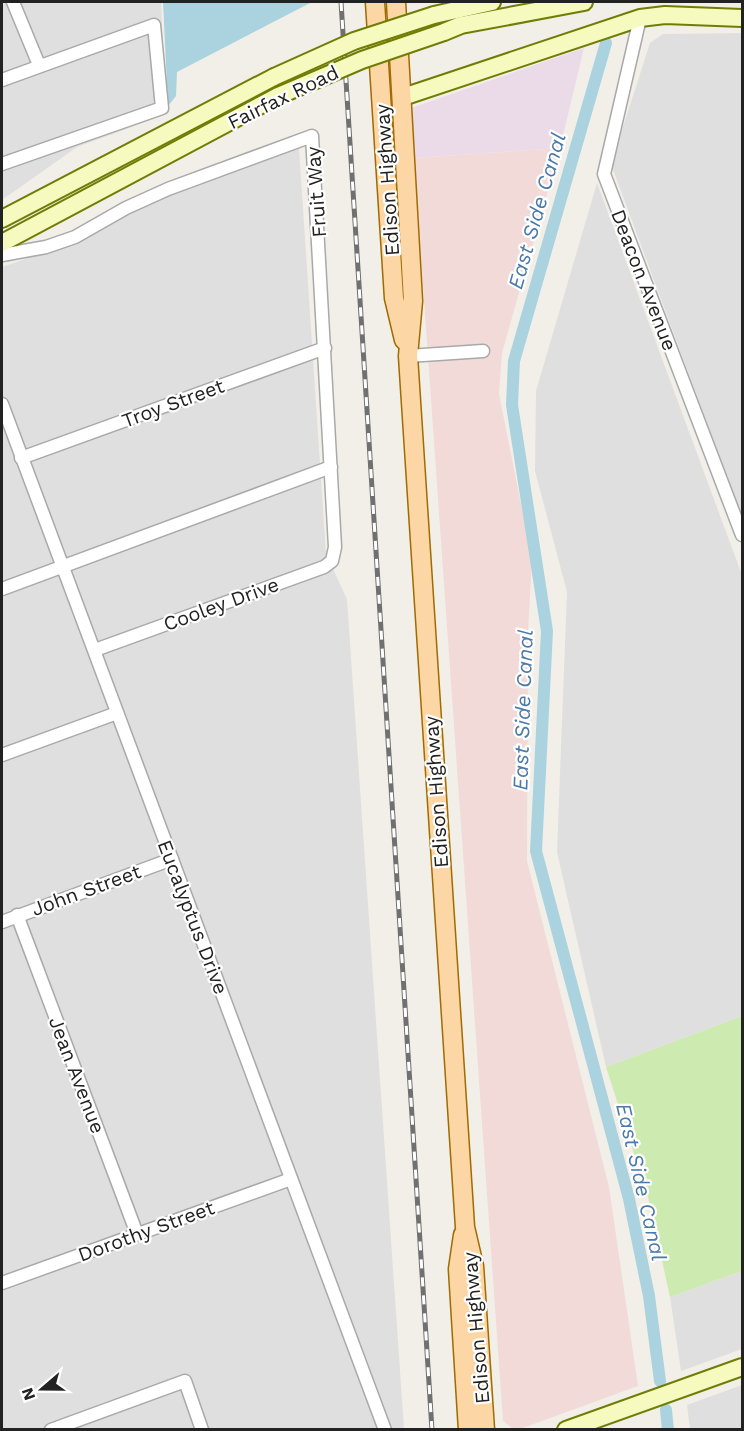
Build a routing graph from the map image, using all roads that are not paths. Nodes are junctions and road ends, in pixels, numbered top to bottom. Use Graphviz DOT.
graph roads {
  1 [pos="13,2"];
  2 [pos="375,2"];
  3 [pos="396,2"];
  4 [pos="492,2"];
  5 [pos="584,2"];
  6 [pos="640,18"];
  7 [pos="742,18"];
  8 [pos="39,65"];
  9 [pos="2,80"];
  10 [pos="403,97"];
  11 [pos="2,164"];
  12 [pos="2,219"];
  13 [pos="2,243"];
  14 [pos="2,255"];
  15 [pos="325,348"];
  16 [pos="483,351"];
  17 [pos="408,356"];
  18 [pos="3,411"];
  19 [pos="21,458"];
  20 [pos="331,467"];
  21 [pos="742,535"];
  22 [pos="335,547"];
  23 [pos="62,567"];
  24 [pos="2,589"];
  25 [pos="95,650"];
  26 [pos="117,713"];
  27 [pos="2,754"];
  28 [pos="172,859"];
  29 [pos="17,915"];
  30 [pos="2,922"];
  31 [pos="291,1179"];
  32 [pos="465,1227"];
  33 [pos="137,1234"];
  34 [pos="2,1283"];
  35 [pos="742,1367"];
  36 [pos="51,1430"];
  37 [pos="202,1430"];
  38 [pos="385,1430"];
  39 [pos="468,1430"];
  40 [pos="485,1430"];
  41 [pos="566,1430"];
  1 -- 8 [label="street"];
  2 -- 17 [label="main road, Edison Highway"];
  3 -- 10 [label="main road, Edison Highway"];
  4 -- 12 [label="main road, Fairfax Road, bridge"];
  5 -- 13 [label="main road, Fairfax Road, bridge"];
  6 -- 7 [label="main road"];
  6 -- 10 [label="main road"];
  6 -- 21 [label="street, Deacon Avenue"];
  8 -- 9 [label="street"];
  8 -- 11 [label="street"];
  10 -- 17 [label="main road, Edison Highway"];
  14 -- 15 [label="street, Fruit Way"];
  15 -- 19 [label="street, Troy Street"];
  15 -- 20 [label="street, Fruit Way"];
  16 -- 17 [label="street"];
  17 -- 32 [label="main road, Edison Highway"];
  18 -- 19 [label="street, Eucalyptus Drive"];
  19 -- 23 [label="street, Eucalyptus Drive"];
  20 -- 22 [label="street, Fruit Way"];
  20 -- 23 [label="street"];
  22 -- 25 [label="street, Cooley Drive"];
  23 -- 24 [label="street"];
  23 -- 25 [label="street, Eucalyptus Drive"];
  25 -- 26 [label="street, Eucalyptus Drive"];
  26 -- 27 [label="street"];
  26 -- 28 [label="street, Eucalyptus Drive"];
  28 -- 29 [label="street, John Street"];
  28 -- 31 [label="street, Eucalyptus Drive"];
  29 -- 30 [label="street, John Street"];
  29 -- 33 [label="street, Jean Avenue"];
  31 -- 33 [label="street, Dorothy Street"];
  31 -- 38 [label="street, Eucalyptus Drive"];
  32 -- 39 [label="main road, Edison Highway"];
  32 -- 40 [label="main road, Edison Highway"];
  33 -- 34 [label="street, Dorothy Street"];
  35 -- 41 [label="main road"];
  36 -- 37 [label="street"];
}
